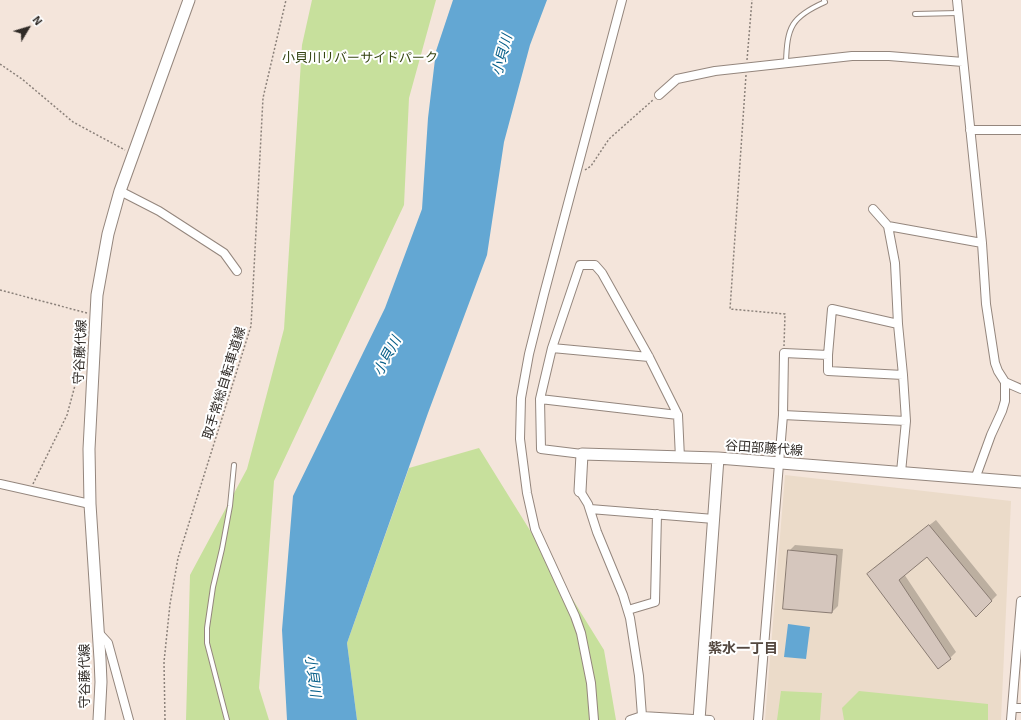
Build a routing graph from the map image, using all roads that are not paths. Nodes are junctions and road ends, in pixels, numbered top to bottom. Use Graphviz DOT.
graph roads {
  1 [pos="189,0"];
  2 [pos="622,0"];
  3 [pos="824,0"];
  4 [pos="957,0"];
  5 [pos="958,13"];
  6 [pos="916,14"];
  7 [pos="963,62"];
  8 [pos="786,63"];
  9 [pos="659,95"];
  10 [pos="970,130"];
  11 [pos="1021,130"];
  12 [pos="120,191"];
  13 [pos="873,209"];
  14 [pos="888,226"];
  15 [pos="982,243"];
  16 [pos="237,270"];
  17 [pos="898,324"];
  18 [pos="552,348"];
  19 [pos="828,356"];
  20 [pos="649,357"];
  21 [pos="903,375"];
  22 [pos="1005,382"];
  23 [pos="1021,389"];
  24 [pos="540,399"];
  25 [pos="678,415"];
  26 [pos="783,415"];
  27 [pos="906,421"];
  28 [pos="582,454"];
  29 [pos="680,458"];
  30 [pos="718,458"];
  31 [pos="779,463"];
  32 [pos="234,466"];
  33 [pos="901,472"];
  34 [pos="975,479"];
  35 [pos="1021,482"];
  36 [pos="0,484"];
  37 [pos="580,491"];
  38 [pos="90,504"];
  39 [pos="590,509"];
  40 [pos="657,514"];
  41 [pos="714,519"];
  42 [pos="1021,601"];
  43 [pos="628,610"];
  44 [pos="98,632"];
  45 [pos="1012,708"];
  46 [pos="1021,708"];
  47 [pos="642,716"];
  48 [pos="98,720"];
  49 [pos="129,720"];
  50 [pos="227,720"];
  51 [pos="594,720"];
  52 [pos="630,720"];
  53 [pos="703,720"];
  54 [pos="758,720"];
  55 [pos="1011,720"];
  1 -- 12 [label="main road, 守谷藤代線"];
  2 -- 51 [label="street"];
  3 -- 8 [label="lane"];
  4 -- 5 [label="street"];
  5 -- 6 [label="lane"];
  5 -- 7 [label="street"];
  7 -- 8 [label="street"];
  7 -- 10 [label="street"];
  8 -- 9 [label="street"];
  10 -- 11 [label="street"];
  10 -- 15 [label="street"];
  12 -- 16 [label="street"];
  12 -- 38 [label="main road, 守谷藤代線"];
  13 -- 14 [label="street"];
  14 -- 15 [label="street"];
  14 -- 17 [label="street"];
  15 -- 22 [label="street"];
  17 -- 19 [label="street"];
  17 -- 21 [label="street"];
  18 -- 20 [label="street"];
  18 -- 20 [label="street"];
  18 -- 24 [label="street"];
  19 -- 21 [label="street"];
  19 -- 26 [label="street"];
  20 -- 25 [label="street"];
  21 -- 27 [label="street"];
  22 -- 23 [label="street"];
  22 -- 34 [label="street"];
  24 -- 25 [label="street"];
  24 -- 28 [label="street"];
  25 -- 29 [label="street"];
  26 -- 27 [label="street"];
  26 -- 31 [label="street"];
  27 -- 33 [label="street"];
  28 -- 29 [label="main road"];
  28 -- 37 [label="main road"];
  29 -- 30 [label="main road"];
  30 -- 31 [label="main road, 谷田部藤代線"];
  30 -- 41 [label="main road, 谷田部藤代線"];
  31 -- 33 [label="main road, 谷田部藤代線"];
  31 -- 54 [label="street"];
  32 -- 50 [label="lane"];
  33 -- 34 [label="main road, 谷田部藤代線"];
  34 -- 35 [label="main road, 谷田部藤代線"];
  36 -- 38 [label="street"];
  37 -- 39 [label="street"];
  38 -- 44 [label="main road, 守谷藤代線"];
  39 -- 40 [label="street"];
  39 -- 43 [label="street"];
  40 -- 41 [label="street"];
  40 -- 43 [label="street"];
  41 -- 53 [label="main road, 谷田部藤代線"];
  42 -- 45 [label="street"];
  43 -- 47 [label="street"];
  44 -- 48 [label="main road, 守谷藤代線"];
  44 -- 49 [label="street"];
  45 -- 46 [label="street"];
  45 -- 55 [label="street"];
  47 -- 52 [label="street"];
  47 -- 53 [label="street"];
}
